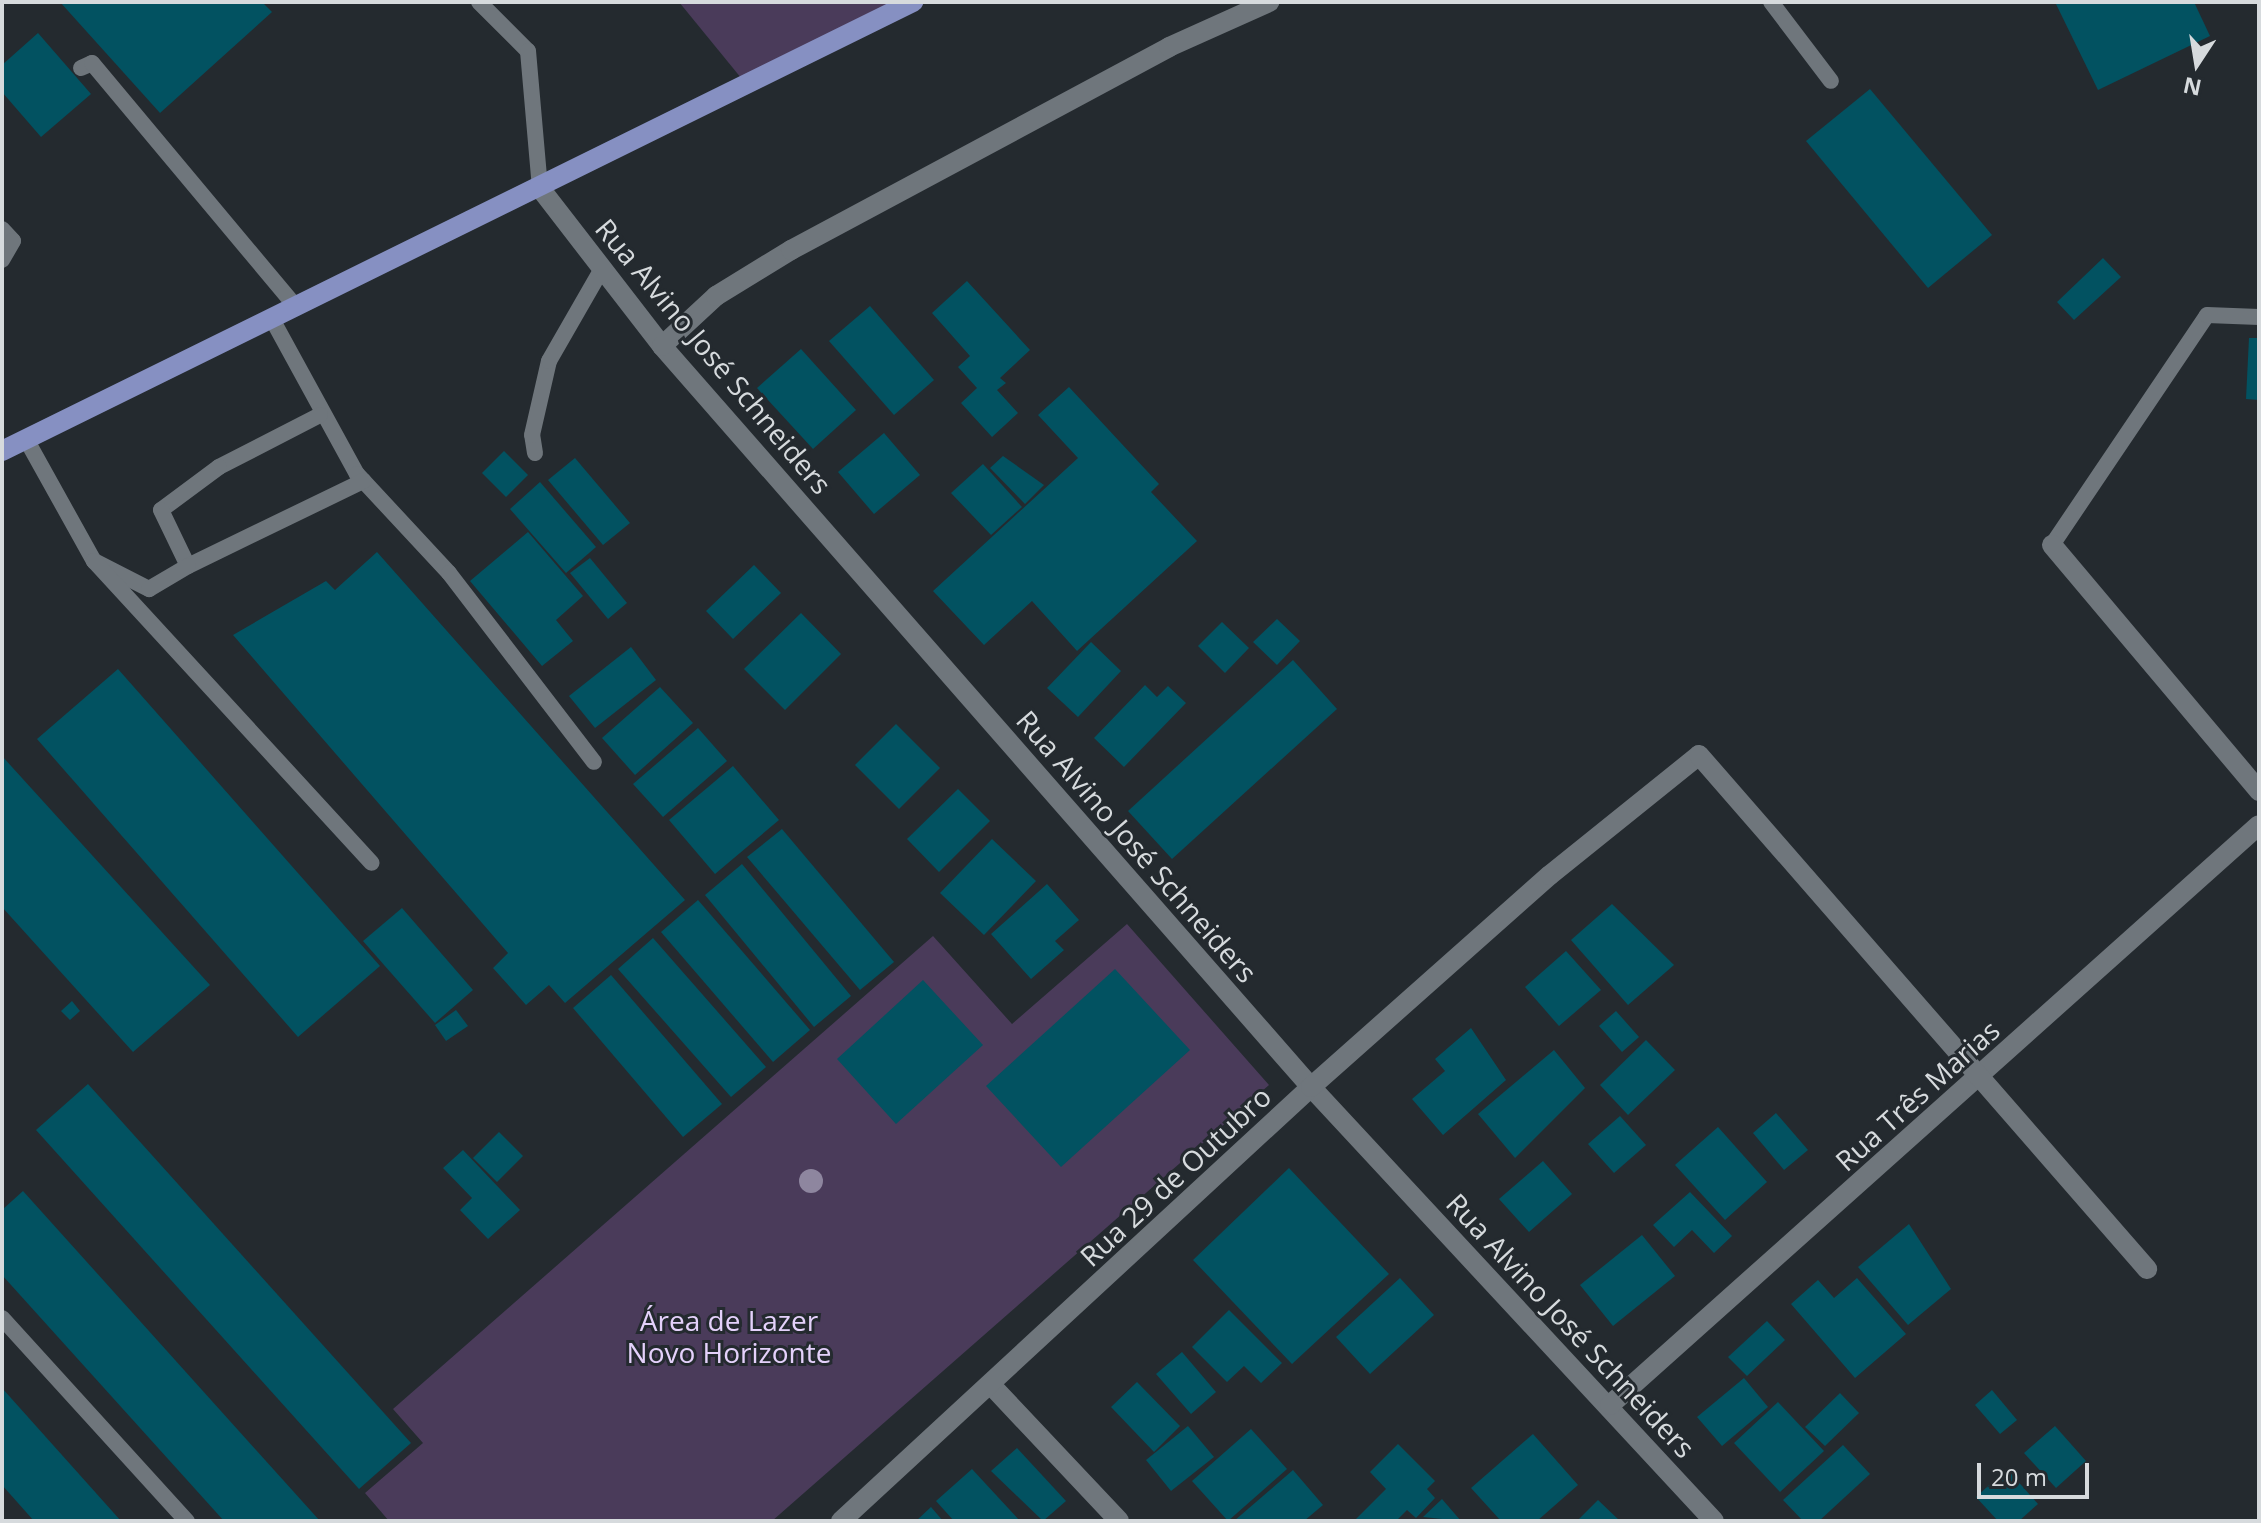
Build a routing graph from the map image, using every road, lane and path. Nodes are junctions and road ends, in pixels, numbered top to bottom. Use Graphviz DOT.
graph roads {
  1 [pos="479,2"];
  2 [pos="913,2"];
  3 [pos="1269,2"];
  4 [pos="1771,2"];
  5 [pos="81,68"];
  6 [pos="1831,81"];
  7 [pos="540,188"];
  8 [pos="2,229"];
  9 [pos="2,260"];
  10 [pos="602,269"];
  11 [pos="296,307"];
  12 [pos="2259,317"];
  13 [pos="272,319"];
  14 [pos="662,346"];
  15 [pos="320,415"];
  16 [pos="26,439"];
  17 [pos="2,451"];
  18 [pos="535,453"];
  19 [pos="363,481"];
  20 [pos="2052,545"];
  21 [pos="94,561"];
  22 [pos="188,566"];
  23 [pos="594,762"];
  24 [pos="2259,791"];
  25 [pos="2259,825"];
  26 [pos="372,863"];
  27 [pos="1982,1074"];
  28 [pos="1311,1087"];
  29 [pos="2147,1269"];
  30 [pos="2,1318"];
  31 [pos="992,1386"];
  32 [pos="1610,1405"];
  33 [pos="187,1521"];
  34 [pos="841,1521"];
  35 [pos="1119,1521"];
  36 [pos="1714,1521"];
  1 -- 7 [label="lane"];
  2 -- 7 [label="main road"];
  3 -- 14 [label="street"];
  4 -- 6 [label="lane"];
  5 -- 11 [label="lane"];
  7 -- 10 [label="street, Rua Alvino José Schneiders"];
  7 -- 11 [label="main road"];
  8 -- 9 [label="lane"];
  10 -- 14 [label="street, Rua Alvino José Schneiders"];
  10 -- 18 [label="lane"];
  11 -- 13 [label="main road"];
  12 -- 20 [label="lane"];
  13 -- 15 [label="lane"];
  13 -- 16 [label="main road"];
  14 -- 28 [label="street, Rua Alvino José Schneiders"];
  15 -- 19 [label="lane"];
  15 -- 22 [label="lane"];
  16 -- 17 [label="main road"];
  16 -- 21 [label="lane"];
  19 -- 22 [label="lane"];
  19 -- 23 [label="lane"];
  20 -- 24 [label="street"];
  21 -- 22 [label="lane"];
  21 -- 26 [label="lane"];
  25 -- 27 [label="street, Rua Três Marias"];
  27 -- 28 [label="street, Rua 29 de Outubro"];
  27 -- 29 [label="street"];
  27 -- 32 [label="street, Rua Três Marias"];
  28 -- 31 [label="street, Rua 29 de Outubro"];
  28 -- 32 [label="street, Rua Alvino José Schneiders"];
  30 -- 33 [label="lane"];
  31 -- 34 [label="street, Rua 29 de Outubro"];
  31 -- 35 [label="street"];
  32 -- 36 [label="street, Rua Alvino José Schneiders"];
}
